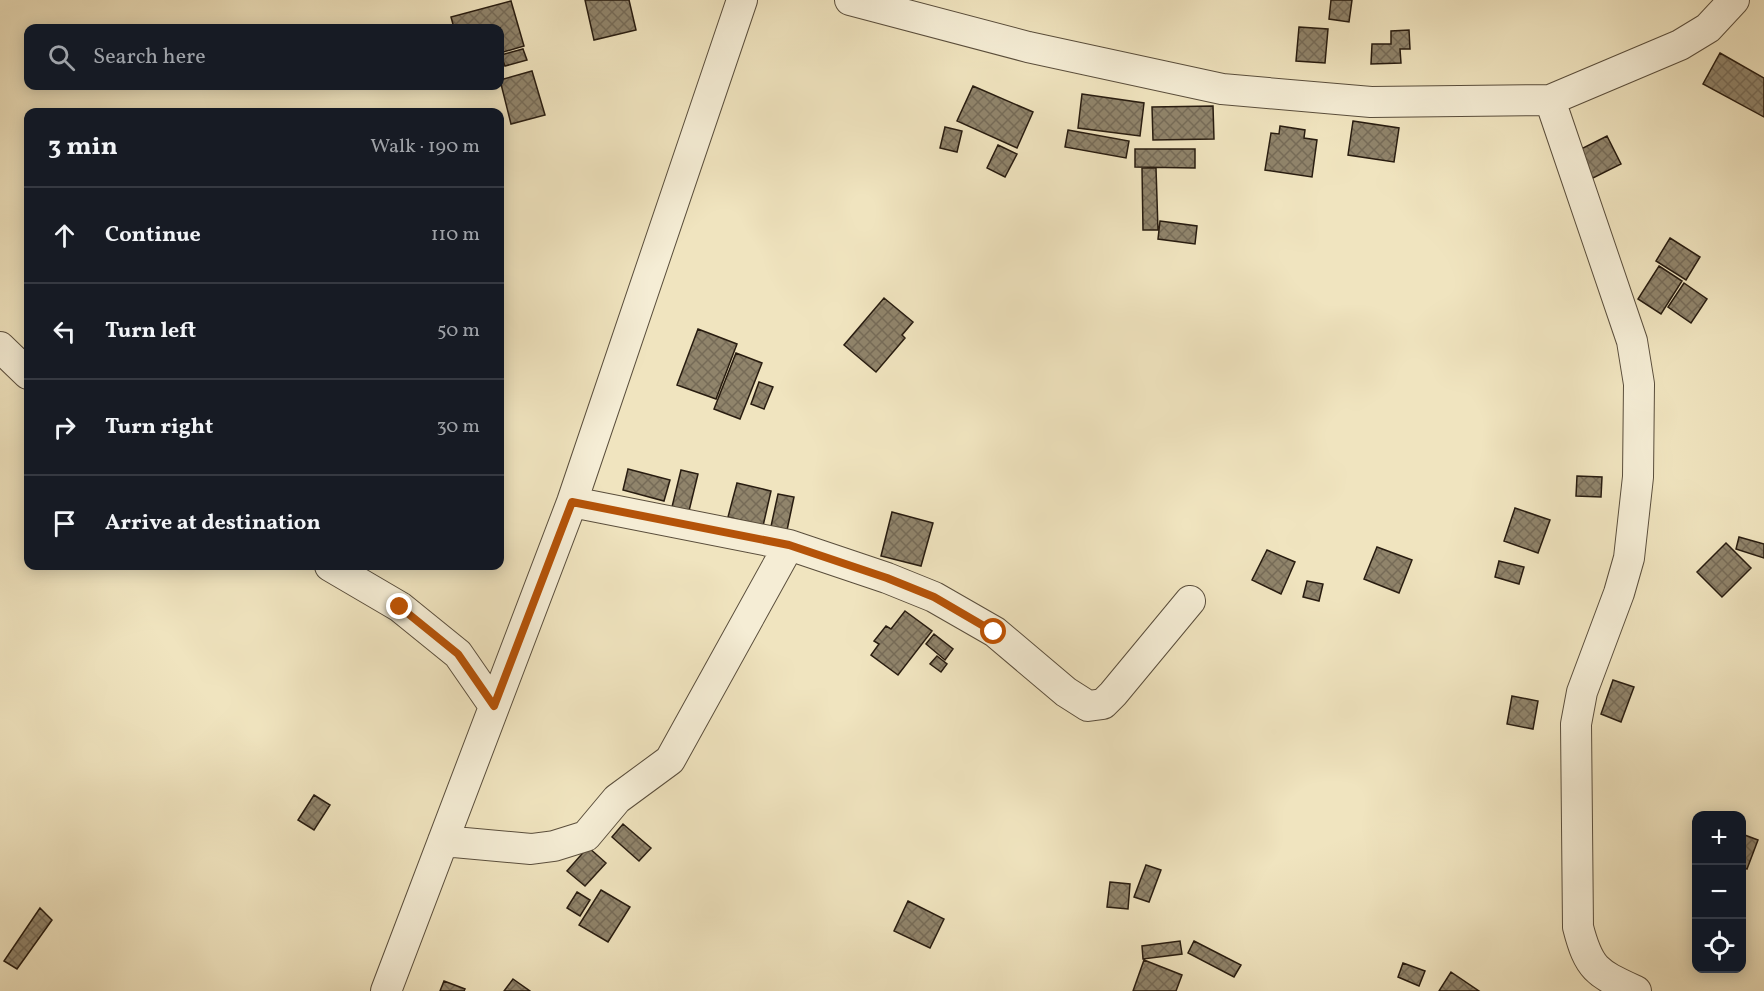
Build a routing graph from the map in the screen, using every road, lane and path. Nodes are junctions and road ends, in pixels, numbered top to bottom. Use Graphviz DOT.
graph roads {
  1 [pos="742,0"];
  2 [pos="850,0"];
  3 [pos="1734,0"];
  4 [pos="1550,100"];
  5 [pos="0,348"];
  6 [pos="24,370"];
  7 [pos="572,502"];
  8 [pos="789,545"];
  9 [pos="337,570"];
  10 [pos="1190,601"];
  11 [pos="494,706"];
  12 [pos="443,842"];
  13 [pos="386,991"];
  14 [pos="1635,991"];
  1 -- 7 [label="street"];
  2 -- 4 [label="street"];
  3 -- 4 [label="street"];
  4 -- 14 [label="street"];
  5 -- 6 [label="street"];
  7 -- 8 [label="street"];
  7 -- 11 [label="street"];
  8 -- 10 [label="street"];
  8 -- 12 [label="street"];
  9 -- 11 [label="street"];
  11 -- 12 [label="street"];
  12 -- 13 [label="street"];
}
